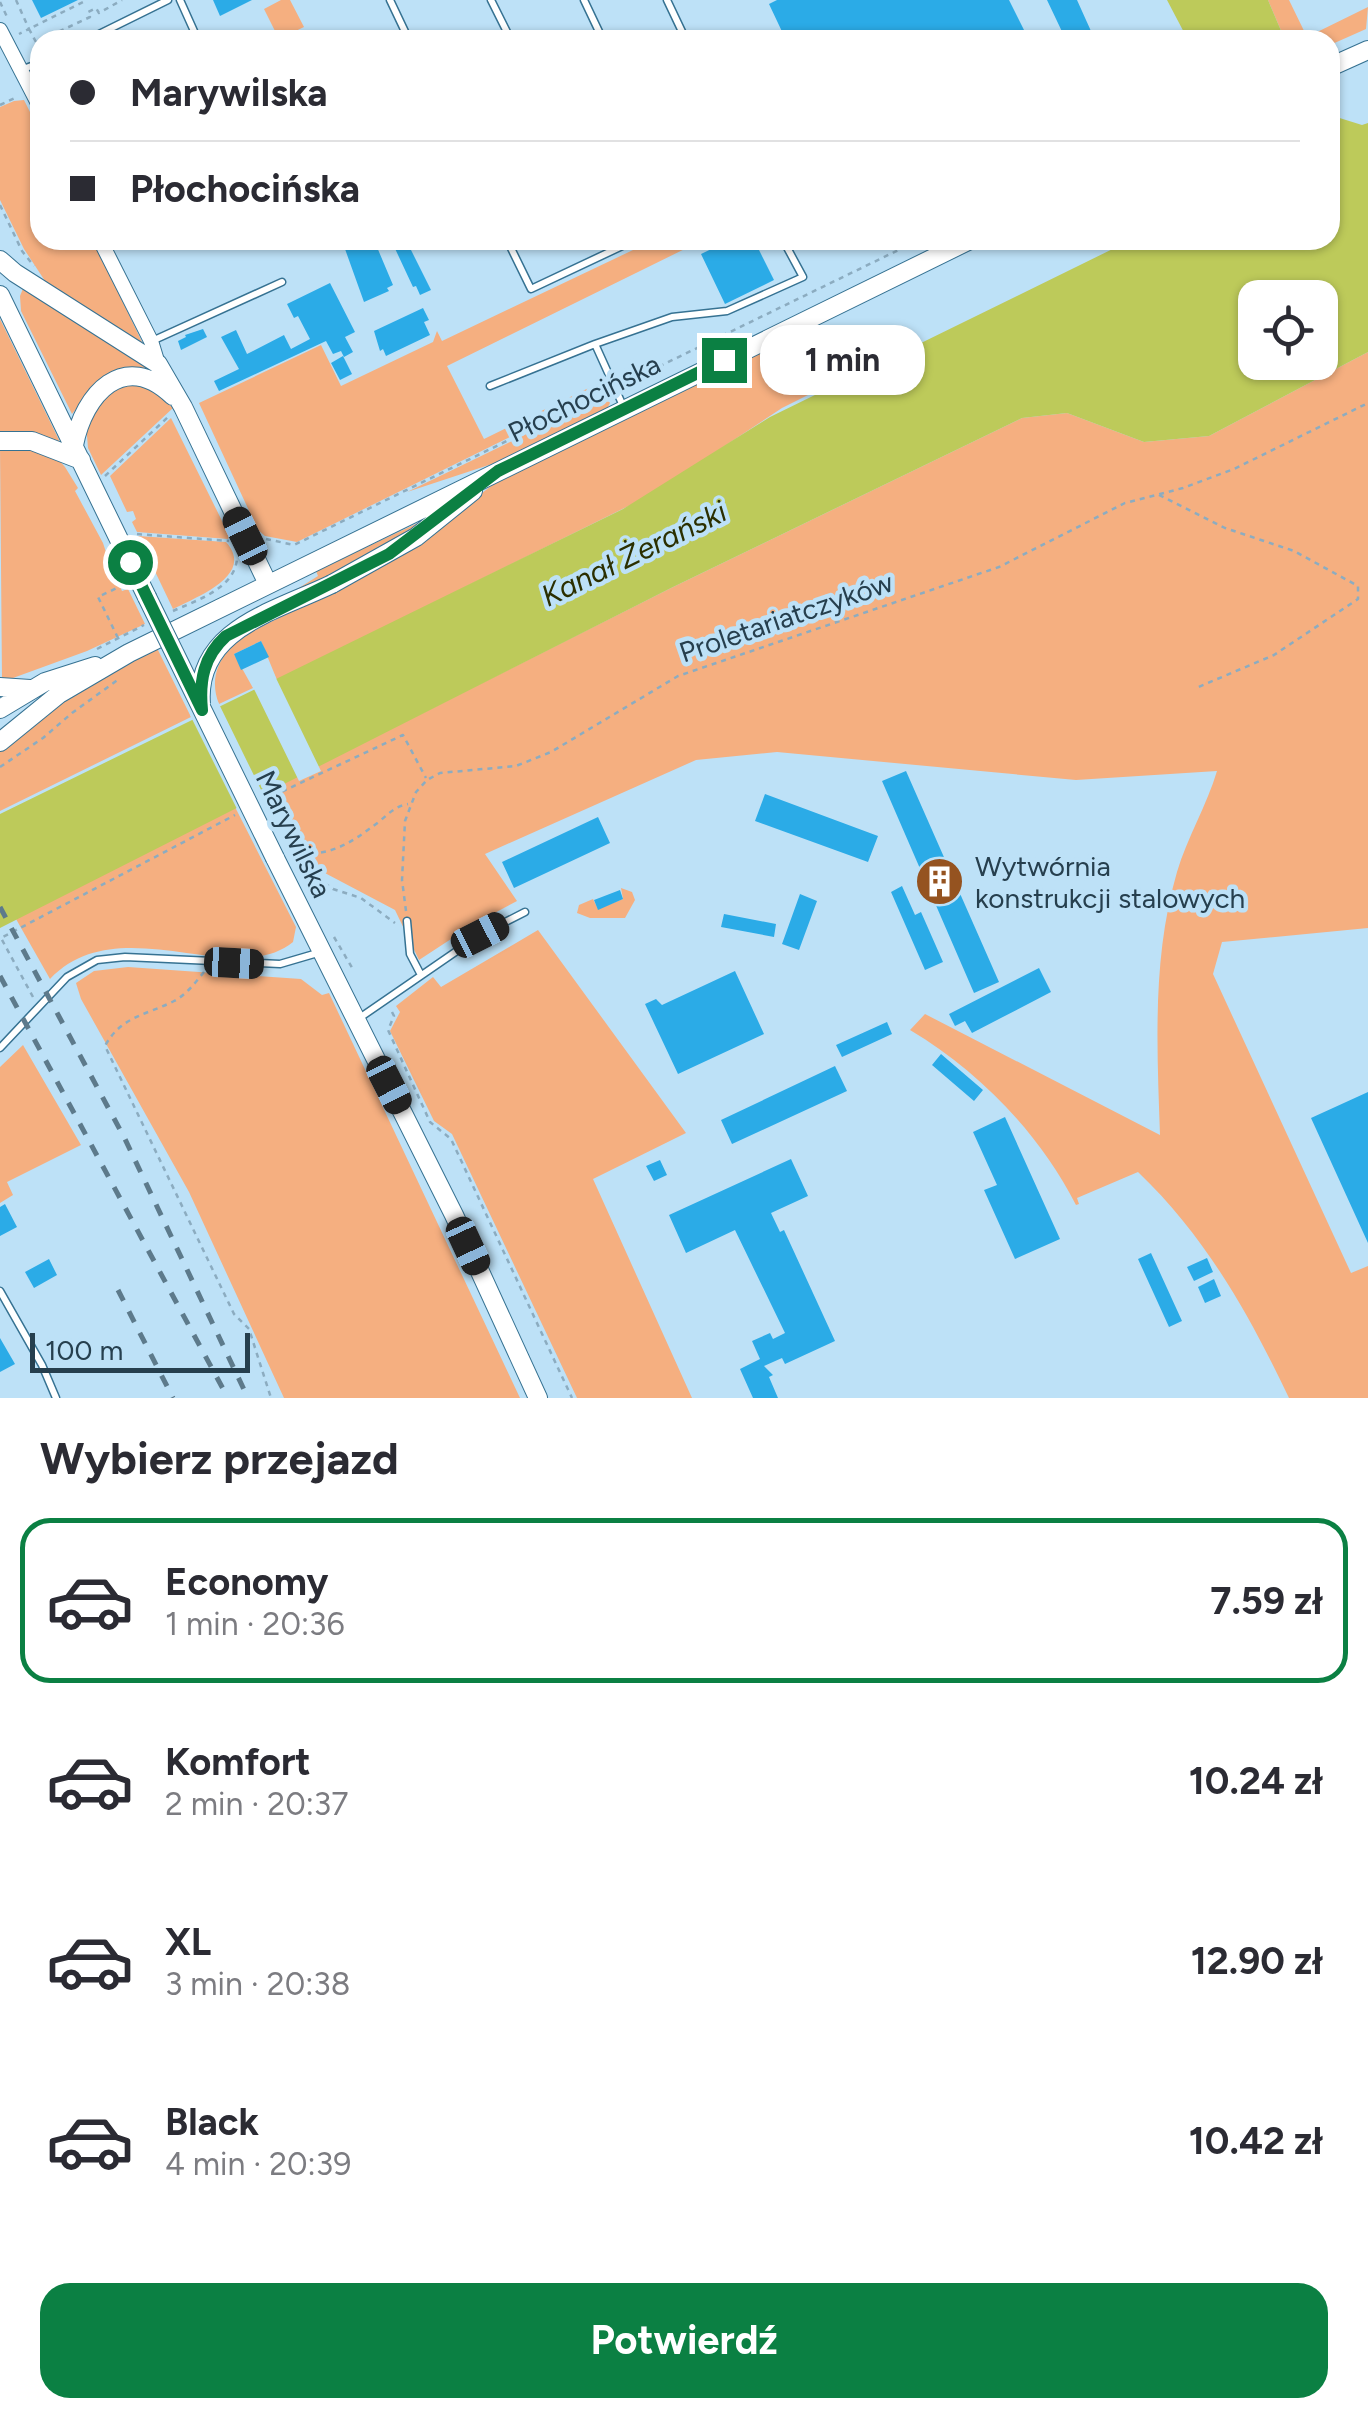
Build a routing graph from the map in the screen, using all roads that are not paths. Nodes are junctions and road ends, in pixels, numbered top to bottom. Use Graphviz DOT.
graph roads {
  1 [pos="168,0"];
  2 [pos="180,0"];
  3 [pos="390,0"];
  4 [pos="492,0"];
  5 [pos="584,0"];
  6 [pos="667,0"];
  7 [pos="0,30"];
  8 [pos="107,30"];
  9 [pos="194,30"];
  10 [pos="405,30"];
  11 [pos="506,30"];
  12 [pos="599,30"];
  13 [pos="681,30"];
  14 [pos="1368,50"];
  15 [pos="1340,63"];
  16 [pos="30,66"];
  17 [pos="20,70"];
  18 [pos="30,85"];
  19 [pos="105,250"];
  20 [pos="512,250"];
  21 [pos="613,250"];
  22 [pos="788,250"];
  23 [pos="950,250"];
  24 [pos="0,260"];
  25 [pos="282,282"];
  26 [pos="0,295"];
  27 [pos="151,341"];
  28 [pos="595,344"];
  29 [pos="158,364"];
  30 [pos="490,386"];
  31 [pos="624,409"];
  32 [pos="177,410"];
  33 [pos="0,441"];
  34 [pos="77,453"];
  35 [pos="498,471"];
  36 [pos="268,582"];
  37 [pos="122,666"];
  38 [pos="0,687"];
  39 [pos="30,689"];
  40 [pos="0,709"];
  41 [pos="202,710"];
  42 [pos="9,728"];
  43 [pos="0,742"];
  44 [pos="525,912"];
  45 [pos="407,921"];
  46 [pos="322,952"];
  47 [pos="421,975"];
  48 [pos="356,1020"];
  49 [pos="0,1048"];
  50 [pos="0,1291"];
  51 [pos="56,1398"];
  52 [pos="538,1398"];
  1 -- 8 [label="lane"];
  2 -- 9 [label="lane"];
  3 -- 10 [label="lane"];
  4 -- 11 [label="lane"];
  5 -- 12 [label="lane"];
  6 -- 13 [label="lane"];
  7 -- 17 [label="street"];
  14 -- 15 [label="main road"];
  16 -- 17 [label="lane"];
  17 -- 18 [label="street"];
  19 -- 27 [label="street"];
  20 -- 21 [label="lane"];
  22 -- 28 [label="lane"];
  23 -- 31 [label="main road, Płochocińska"];
  24 -- 29 [label="main road"];
  25 -- 27 [label="lane"];
  26 -- 34 [label="main road, Marywilska"];
  27 -- 29 [label="street"];
  28 -- 30 [label="lane"];
  28 -- 31 [label="lane"];
  29 -- 32 [label="main road"];
  31 -- 35 [label="main road, Płochocińska"];
  32 -- 34 [label="main road"];
  32 -- 36 [label="main road"];
  33 -- 34 [label="main road"];
  34 -- 41 [label="main road, Marywilska, bridge"];
  35 -- 36 [label="main road, Płochocińska"];
  35 -- 41 [label="main road, bridge"];
  36 -- 37 [label="main road, Płochocińska"];
  37 -- 39 [label="main road, Płochocińska"];
  37 -- 42 [label="main road, Płochocińska"];
  38 -- 39 [label="main road"];
  39 -- 40 [label="main road, Płochocińska"];
  41 -- 46 [label="main road, Marywilska, bridge"];
  42 -- 43 [label="main road, Płochocińska"];
  44 -- 47 [label="lane"];
  45 -- 47 [label="lane"];
  46 -- 48 [label="main road, Marywilska"];
  46 -- 49 [label="lane"];
  47 -- 48 [label="lane"];
  48 -- 52 [label="main road, Marywilska"];
  50 -- 51 [label="lane"];
}
